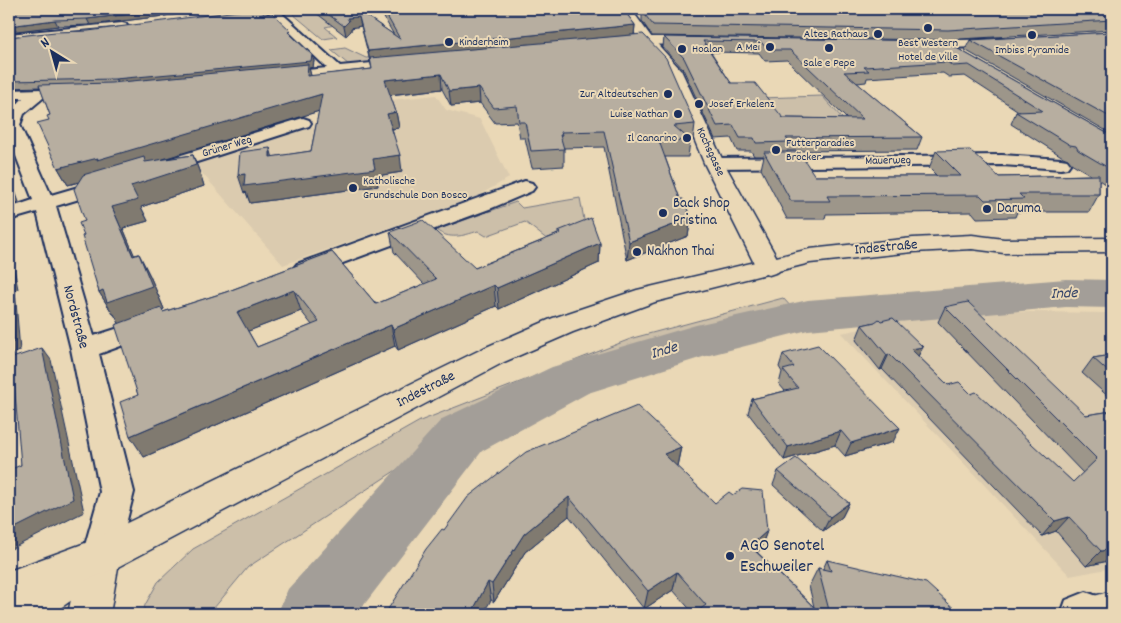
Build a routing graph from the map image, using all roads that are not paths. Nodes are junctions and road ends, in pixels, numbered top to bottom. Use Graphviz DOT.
graph roads {
  1 [pos="270,9"];
  2 [pos="631,13"];
  3 [pos="137,25"];
  4 [pos="9,38"];
  5 [pos="647,40"];
  6 [pos="708,41"];
  7 [pos="611,42"];
  8 [pos="1015,43"];
  9 [pos="904,45"];
  10 [pos="944,46"];
  11 [pos="969,60"];
  12 [pos="414,63"];
  13 [pos="335,71"];
  14 [pos="263,78"];
  15 [pos="89,93"];
  16 [pos="9,94"];
  17 [pos="39,94"];
  18 [pos="302,123"];
  19 [pos="714,163"];
  20 [pos="1062,164"];
  21 [pos="525,187"];
  22 [pos="45,204"];
  23 [pos="9,214"];
  24 [pos="1112,245"];
  25 [pos="769,268"];
  26 [pos="281,278"];
  27 [pos="169,319"];
  28 [pos="84,349"];
  29 [pos="100,556"];
  30 [pos="9,591"];
  31 [pos="16,614"];
  32 [pos="88,614"];
  1 -- 13 [label="street"];
  2 -- 5 [label="main road, Kochsgasse"];
  3 -- 4 [label="street"];
  5 -- 6 [label="street"];
  5 -- 7 [label="street"];
  5 -- 19 [label="main road, Kochsgasse"];
  8 -- 10 [label="street"];
  9 -- 10 [label="street"];
  10 -- 11 [label="street"];
  12 -- 13 [label="street"];
  13 -- 14 [label="street"];
  15 -- 17 [label="street"];
  16 -- 17 [label="street"];
  17 -- 22 [label="street, Nordstraße"];
  18 -- 22 [label="street, Grüner Weg"];
  19 -- 20 [label="street, Mauerweg"];
  19 -- 25 [label="main road, Kochsgasse"];
  21 -- 26 [label="street"];
  22 -- 23 [label="street, Grüner Weg"];
  22 -- 28 [label="street, Nordstraße"];
  24 -- 25 [label="main road, Indestraße"];
  25 -- 29 [label="main road, Indestraße"];
  27 -- 28 [label="street"];
  28 -- 29 [label="street, Nordstraße"];
  29 -- 30 [label="main road, Indestraße"];
  29 -- 31 [label="main road, Indestraße"];
  29 -- 32 [label="main road"];
}
